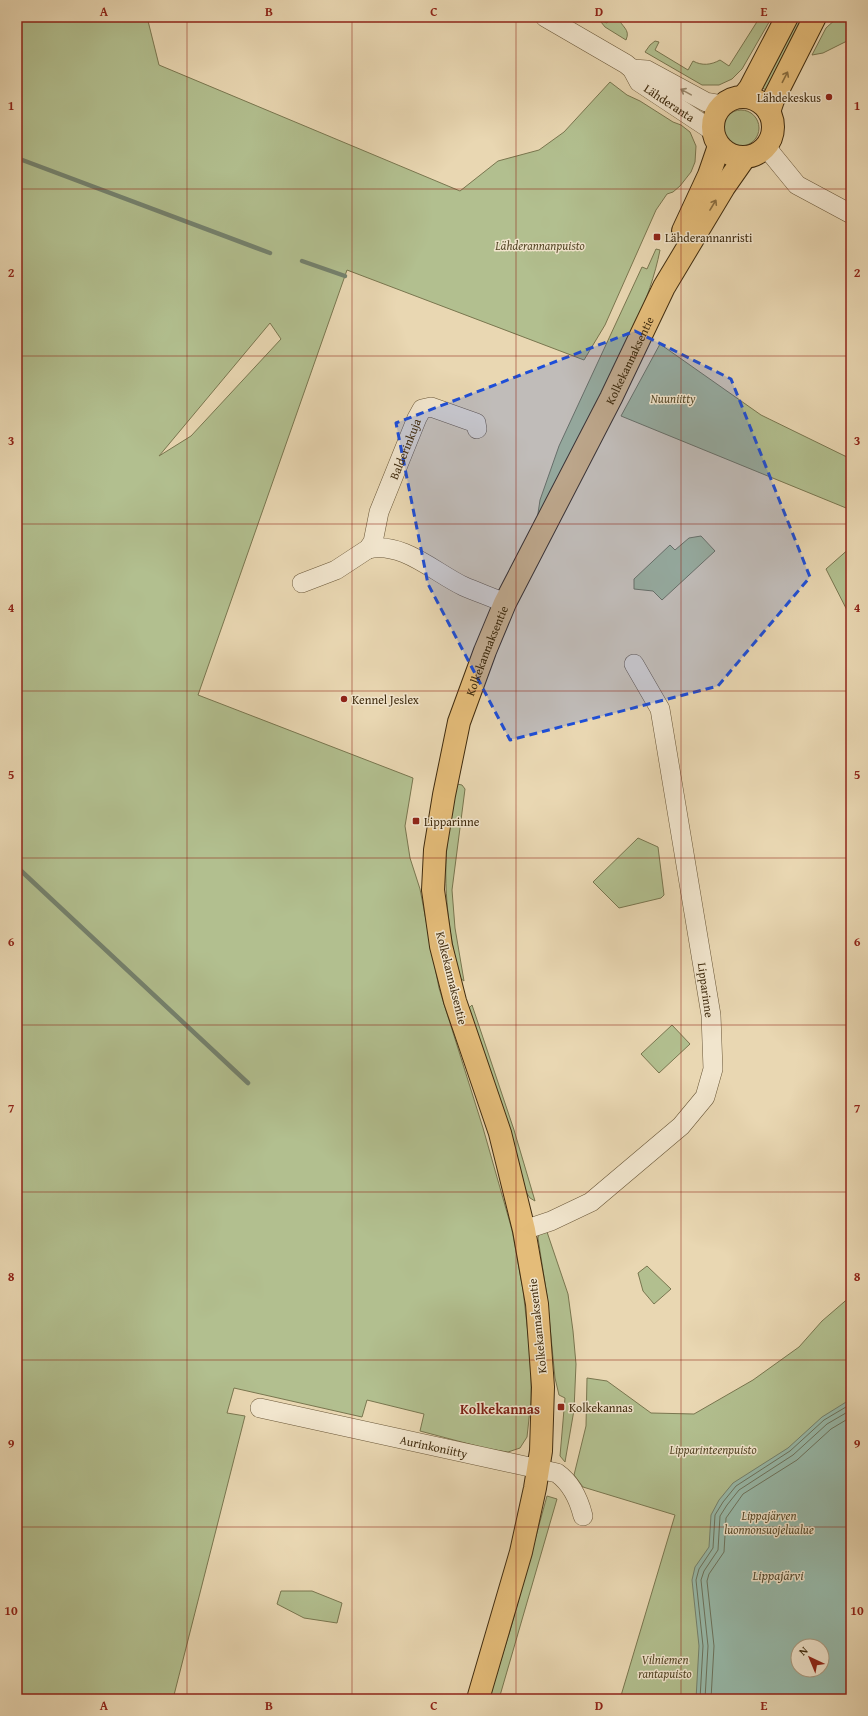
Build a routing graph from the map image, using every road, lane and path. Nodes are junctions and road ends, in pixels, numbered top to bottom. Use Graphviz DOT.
graph roads {
  1 [pos="545,17"];
  2 [pos="787,17"];
  3 [pos="814,17"];
  4 [pos="632,69"];
  5 [pos="733,101"];
  6 [pos="769,112"];
  7 [pos="716,138"];
  8 [pos="766,147"];
  9 [pos="745,157"];
  10 [pos="851,214"];
  11 [pos="664,287"];
  12 [pos="477,429"];
  13 [pos="368,549"];
  14 [pos="302,583"];
  15 [pos="505,603"];
  16 [pos="634,664"];
  17 [pos="524,1230"];
  18 [pos="260,1408"];
  19 [pos="538,1470"];
  20 [pos="583,1516"];
  21 [pos="478,1699"];
  1 -- 4 [label="street, Lähderanta"];
  2 -- 5 [label="main road"];
  6 -- 3 [label="main road, one-way"];
  5 -- 4 [label="street, Lähderanta, one-way"];
  4 -- 7 [label="street, Lähderanta"];
  5 -- 6 [label="main road"];
  5 -- 7 [label="main road"];
  6 -- 8 [label="main road"];
  7 -- 9 [label="main road"];
  7 -- 11 [label="main road, Kolkekannaksentie"];
  8 -- 9 [label="main road"];
  8 -- 10 [label="street"];
  11 -- 9 [label="main road, Kolkekannaksentie, one-way"];
  11 -- 15 [label="main road, Kolkekannaksentie"];
  12 -- 13 [label="street, Balderinkuja"];
  13 -- 14 [label="street"];
  13 -- 15 [label="street"];
  15 -- 17 [label="main road, Kolkekannaksentie"];
  16 -- 17 [label="street, Lipparinne"];
  17 -- 19 [label="main road, Kolkekannaksentie"];
  18 -- 19 [label="street, Aurinkoniitty"];
  19 -- 20 [label="street, Aurinkoniitty"];
  19 -- 21 [label="main road, Kolkekannaksentie"];
}
